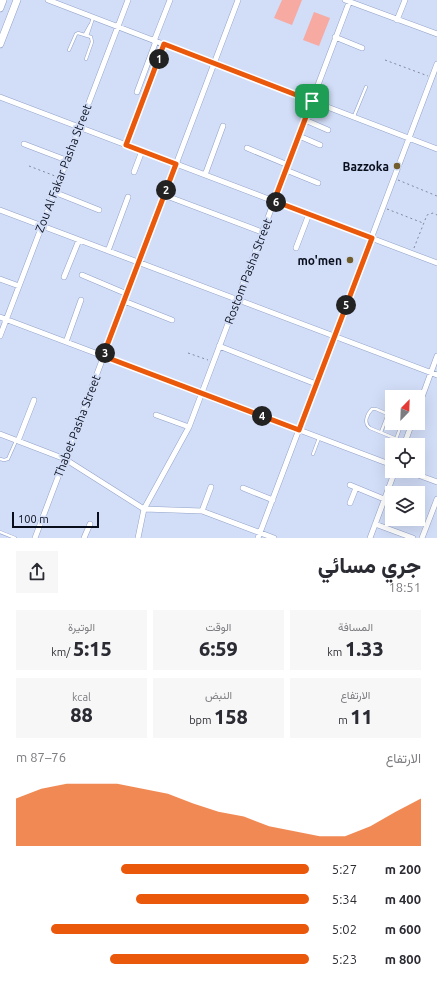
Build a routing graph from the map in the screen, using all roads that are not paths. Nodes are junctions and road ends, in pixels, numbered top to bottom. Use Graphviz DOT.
graph roads {
  1 [pos="3,0"];
  2 [pos="17,0"];
  3 [pos="48,0"];
  4 [pos="128,0"];
  5 [pos="170,0"];
  6 [pos="238,0"];
  7 [pos="348,0"];
  8 [pos="405,0"];
  9 [pos="0,8"];
  10 [pos="93,17"];
  11 [pos="398,20"];
  12 [pos="117,27"];
  13 [pos="437,34"];
  14 [pos="86,35"];
  15 [pos="335,38"];
  16 [pos="155,41"];
  17 [pos="0,44"];
  18 [pos="164,44"];
  19 [pos="362,48"];
  20 [pos="69,50"];
  21 [pos="86,59"];
  22 [pos="214,63"];
  23 [pos="437,64"];
  24 [pos="366,87"];
  25 [pos="136,92"];
  26 [pos="0,97"];
  27 [pos="312,101"];
  28 [pos="354,117"];
  29 [pos="305,120"];
  30 [pos="223,126"];
  31 [pos="79,127"];
  32 [pos="328,130"];
  33 [pos="299,136"];
  34 [pos="409,138"];
  35 [pos="24,144"];
  36 [pos="126,145"];
  37 [pos="320,145"];
  38 [pos="246,148"];
  39 [pos="437,149"];
  40 [pos="142,151"];
  41 [pos="66,160"];
  42 [pos="176,164"];
  43 [pos="287,167"];
  44 [pos="134,172"];
  45 [pos="205,175"];
  46 [pos="318,183"];
  47 [pos="54,192"];
  48 [pos="164,195"];
  49 [pos="128,197"];
  50 [pos="274,201"];
  51 [pos="0,210"];
  52 [pos="99,210"];
  53 [pos="309,214"];
  54 [pos="41,226"];
  55 [pos="262,232"];
  56 [pos="372,238"];
  57 [pos="79,240"];
  58 [pos="296,248"];
  59 [pos="108,251"];
  60 [pos="139,262"];
  61 [pos="437,263"];
  62 [pos="82,275"];
  63 [pos="64,277"];
  64 [pos="0,279"];
  65 [pos="19,286"];
  66 [pos="127,294"];
  67 [pos="237,299"];
  68 [pos="81,300"];
  69 [pos="124,301"];
  70 [pos="0,317"];
  71 [pos="6,319"];
  72 [pos="172,320"];
  73 [pos="0,336"];
  74 [pos="334,336"];
  75 [pos="66,342"];
  76 [pos="219,346"];
  77 [pos="103,356"];
  78 [pos="437,356"];
  79 [pos="431,373"];
  80 [pos="437,375"];
  81 [pos="316,384"];
  82 [pos="425,390"];
  83 [pos="202,393"];
  84 [pos="34,400"];
  85 [pos="385,413"];
  86 [pos="156,415"];
  87 [pos="385,422"];
  88 [pos="189,427"];
  89 [pos="299,430"];
  90 [pos="381,432"];
  91 [pos="0,434"];
  92 [pos="319,438"];
  93 [pos="394,438"];
  94 [pos="17,440"];
  95 [pos="313,454"];
  96 [pos="0,459"];
  97 [pos="65,459"];
  98 [pos="385,462"];
  99 [pos="392,478"];
  100 [pos="425,478"];
  101 [pos="437,482"];
  102 [pos="350,485"];
  103 [pos="211,486"];
  104 [pos="243,488"];
  105 [pos="356,488"];
  106 [pos="384,499"];
  107 [pos="437,499"];
  108 [pos="273,500"];
  109 [pos="350,503"];
  110 [pos="144,509"];
  111 [pos="202,511"];
  112 [pos="90,524"];
  113 [pos="375,524"];
  114 [pos="0,532"];
  115 [pos="259,536"];
  116 [pos="16,538"];
  117 [pos="35,538"];
  118 [pos="84,538"];
  119 [pos="138,538"];
  120 [pos="274,538"];
  121 [pos="370,538"];
  122 [pos="413,538"];
  123 [pos="422,538"];
  1 -- 9 [label="street"];
  2 -- 17 [label="street"];
  3 -- 10 [label="street"];
  4 -- 12 [label="street, Zou Al Fakar Pasha Street"];
  5 -- 16 [label="street"];
  6 -- 22 [label="street, Thabet Pasha Street"];
  7 -- 11 [label="street"];
  7 -- 15 [label="street, Rostom Pasha Street"];
  8 -- 11 [label="street"];
  10 -- 12 [label="street"];
  10 -- 14 [label="lane"];
  11 -- 13 [label="street"];
  12 -- 16 [label="street"];
  12 -- 31 [label="street, Zou Al Fakar Pasha Street"];
  14 -- 20 [label="lane"];
  14 -- 21 [label="lane"];
  15 -- 19 [label="street"];
  15 -- 27 [label="street, Rostom Pasha Street"];
  16 -- 18 [label="street"];
  16 -- 25 [label="street"];
  18 -- 22 [label="street"];
  18 -- 36 [label="street"];
  22 -- 27 [label="street"];
  22 -- 42 [label="street, Thabet Pasha Street"];
  23 -- 34 [label="street"];
  24 -- 28 [label="lane"];
  26 -- 31 [label="street"];
  27 -- 28 [label="street"];
  27 -- 29 [label="street, Rostom Pasha Street"];
  28 -- 34 [label="street"];
  29 -- 32 [label="street"];
  29 -- 33 [label="street, Rostom Pasha Street"];
  30 -- 45 [label="street"];
  31 -- 36 [label="street"];
  31 -- 41 [label="street, Zou Al Fakar Pasha Street"];
  33 -- 37 [label="street"];
  33 -- 43 [label="street, Rostom Pasha Street"];
  34 -- 39 [label="street"];
  34 -- 56 [label="street"];
  35 -- 41 [label="street"];
  36 -- 40 [label="street"];
  38 -- 43 [label="street"];
  40 -- 42 [label="street"];
  40 -- 44 [label="street"];
  41 -- 47 [label="street, Zou Al Fakar Pasha Street"];
  42 -- 45 [label="street"];
  42 -- 48 [label="street, Thabet Pasha Street"];
  43 -- 46 [label="street"];
  43 -- 50 [label="street, Rostom Pasha Street"];
  45 -- 50 [label="street"];
  47 -- 52 [label="street"];
  47 -- 54 [label="street, Zou Al Fakar Pasha Street"];
  48 -- 55 [label="street"];
  48 -- 60 [label="street, Thabet Pasha Street"];
  49 -- 59 [label="street"];
  50 -- 53 [label="street"];
  50 -- 55 [label="street, Rostom Pasha Street"];
  51 -- 54 [label="street"];
  53 -- 56 [label="street"];
  53 -- 58 [label="street"];
  54 -- 57 [label="street"];
  54 -- 65 [label="street, Zou Al Fakar Pasha Street"];
  55 -- 67 [label="street, Rostom Pasha Street"];
  56 -- 61 [label="street"];
  56 -- 74 [label="street"];
  57 -- 59 [label="street"];
  57 -- 63 [label="street"];
  59 -- 60 [label="street"];
  60 -- 66 [label="street, Thabet Pasha Street"];
  60 -- 67 [label="street"];
  62 -- 66 [label="street"];
  64 -- 65 [label="street"];
  65 -- 71 [label="street, Zou Al Fakar Pasha Street"];
  66 -- 69 [label="street, Thabet Pasha Street"];
  67 -- 74 [label="street"];
  67 -- 76 [label="street, Rostom Pasha Street"];
  68 -- 75 [label="street"];
  69 -- 72 [label="street"];
  69 -- 77 [label="street, Thabet Pasha Street"];
  70 -- 71 [label="street"];
  71 -- 73 [label="street, Zou Al Fakar Pasha Street"];
  71 -- 75 [label="street"];
  74 -- 79 [label="street"];
  74 -- 81 [label="street"];
  75 -- 77 [label="street"];
  76 -- 81 [label="street"];
  76 -- 83 [label="street, Rostom Pasha Street"];
  77 -- 83 [label="street"];
  77 -- 97 [label="street, Thabet Pasha Street"];
  78 -- 79 [label="street"];
  79 -- 80 [label="street"];
  79 -- 82 [label="street"];
  81 -- 89 [label="street"];
  83 -- 88 [label="street, Rostom Pasha Street"];
  83 -- 89 [label="street"];
  84 -- 94 [label="street"];
  85 -- 90 [label="lane"];
  86 -- 88 [label="street"];
  87 -- 90 [label="lane"];
  88 -- 110 [label="street, Rostom Pasha Street"];
  89 -- 92 [label="street"];
  89 -- 108 [label="street"];
  90 -- 93 [label="lane"];
  91 -- 94 [label="street"];
  92 -- 95 [label="lane"];
  92 -- 98 [label="street"];
  94 -- 96 [label="lane"];
  94 -- 97 [label="street"];
  97 -- 110 [label="street"];
  97 -- 117 [label="street, Thabet Pasha Street"];
  99 -- 106 [label="street"];
  100 -- 101 [label="street"];
  102 -- 105 [label="street"];
  103 -- 111 [label="street"];
  104 -- 108 [label="street"];
  105 -- 106 [label="street"];
  105 -- 109 [label="street"];
  106 -- 113 [label="street"];
  107 -- 123 [label="street"];
  108 -- 115 [label="street"];
  110 -- 111 [label="street"];
  110 -- 119 [label="street, Rostom Pasha Street"];
  111 -- 115 [label="street"];
  112 -- 118 [label="street"];
  113 -- 121 [label="street"];
  113 -- 122 [label="street"];
  114 -- 116 [label="lane"];
  115 -- 120 [label="street"];
}
